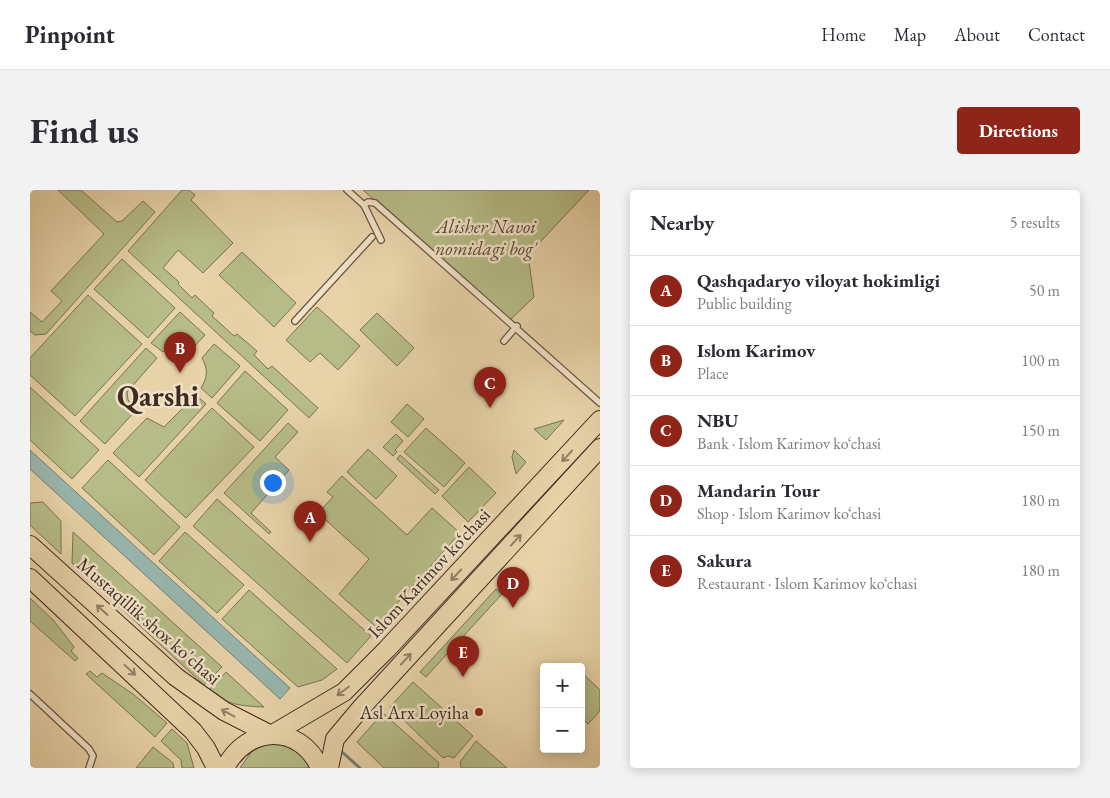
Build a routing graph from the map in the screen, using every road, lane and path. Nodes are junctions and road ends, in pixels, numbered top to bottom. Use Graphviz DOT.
graph roads {
  1 [pos="347,190"];
  2 [pos="364,205"];
  3 [pos="372,237"];
  4 [pos="381,240"];
  5 [pos="295,320"];
  6 [pos="516,327"];
  7 [pos="504,340"];
  8 [pos="600,403"];
  9 [pos="600,420"];
  10 [pos="600,448"];
  11 [pos="30,546"];
  12 [pos="30,578"];
  13 [pos="30,694"];
  14 [pos="271,735"];
  15 [pos="89,768"];
  16 [pos="216,768"];
  17 [pos="226,768"];
  18 [pos="320,768"];
  19 [pos="329,768"];
  1 -- 2 [label="lane"];
  2 -- 4 [label="lane"];
  2 -- 6 [label="lane"];
  3 -- 5 [label="lane"];
  6 -- 7 [label="lane"];
  6 -- 8 [label="lane"];
  9 -- 14 [label="main road, Islom Karimov ko‘chasi, one-way"];
  19 -- 10 [label="main road, one-way"];
  14 -- 11 [label="main road, Mustaqillik shox ko'chasi, one-way"];
  12 -- 16 [label="main road, one-way"];
  13 -- 15 [label="lane"];
  14 -- 17 [label="main road, Islom Karimov ko‘chasi"];
  14 -- 18 [label="main road, Mustaqillik shox ko'chasi"];
}
